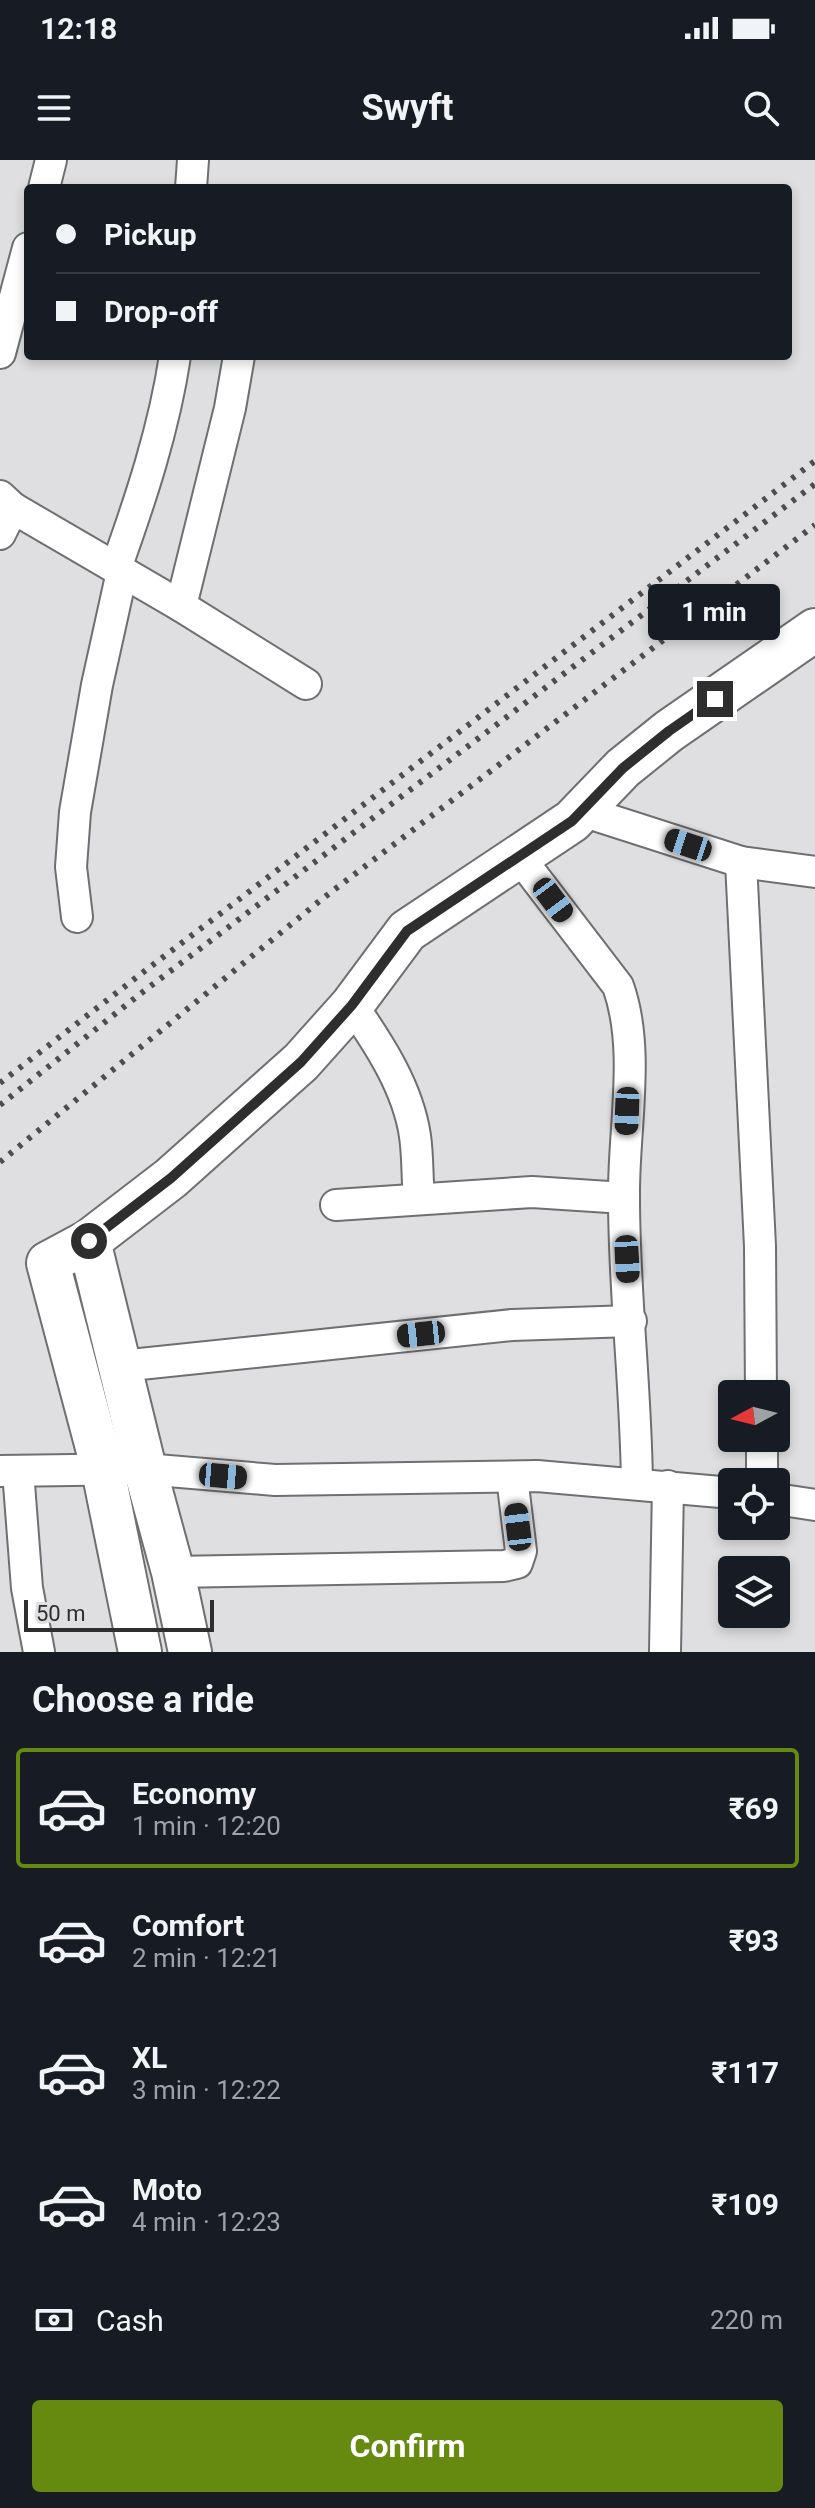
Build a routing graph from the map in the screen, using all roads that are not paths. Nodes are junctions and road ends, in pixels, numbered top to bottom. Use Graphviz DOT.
graph roads {
  1 [pos="51,160"];
  2 [pos="193,160"];
  3 [pos="45,184"];
  4 [pos="191,184"];
  5 [pos="24,263"];
  6 [pos="0,353"];
  7 [pos="174,360"];
  8 [pos="238,360"];
  9 [pos="4,512"];
  10 [pos="119,570"];
  11 [pos="181,606"];
  12 [pos="815,630"];
  13 [pos="306,684"];
  14 [pos="582,811"];
  15 [pos="520,858"];
  16 [pos="741,862"];
  17 [pos="815,872"];
  18 [pos="77,917"];
  19 [pos="352,1005"];
  20 [pos="624,1198"];
  21 [pos="419,1199"];
  22 [pos="336,1205"];
  23 [pos="89,1241"];
  24 [pos="631,1321"];
  25 [pos="121,1366"];
  26 [pos="761,1380"];
  27 [pos="145,1469"];
  28 [pos="103,1470"];
  29 [pos="9,1471"];
  30 [pos="512,1477"];
  31 [pos="637,1484"];
  32 [pos="668,1486"];
  33 [pos="718,1491"];
  34 [pos="790,1501"];
  35 [pos="815,1505"];
  36 [pos="173,1572"];
  37 [pos="39,1652"];
  38 [pos="140,1652"];
  39 [pos="190,1652"];
  40 [pos="665,1652"];
  1 -- 3 [label="street"];
  2 -- 4 [label="street"];
  5 -- 6 [label="street"];
  7 -- 10 [label="street"];
  8 -- 11 [label="street"];
  9 -- 10 [label="street"];
  10 -- 11 [label="street"];
  10 -- 18 [label="street"];
  11 -- 13 [label="street"];
  12 -- 14 [label="street"];
  14 -- 15 [label="street"];
  14 -- 16 [label="street"];
  15 -- 19 [label="street"];
  15 -- 20 [label="street"];
  16 -- 17 [label="street"];
  16 -- 26 [label="street"];
  19 -- 21 [label="street"];
  19 -- 23 [label="street"];
  20 -- 21 [label="street"];
  20 -- 24 [label="street"];
  21 -- 22 [label="street"];
  23 -- 25 [label="street"];
  23 -- 28 [label="street"];
  24 -- 25 [label="street"];
  24 -- 31 [label="street"];
  25 -- 27 [label="street"];
  27 -- 28 [label="street"];
  27 -- 30 [label="street"];
  27 -- 36 [label="street"];
  28 -- 29 [label="street"];
  28 -- 38 [label="street"];
  29 -- 37 [label="street"];
  30 -- 31 [label="street"];
  30 -- 36 [label="street"];
  31 -- 32 [label="street"];
  32 -- 33 [label="street"];
  32 -- 40 [label="street"];
  34 -- 35 [label="street"];
  36 -- 39 [label="street"];
}
